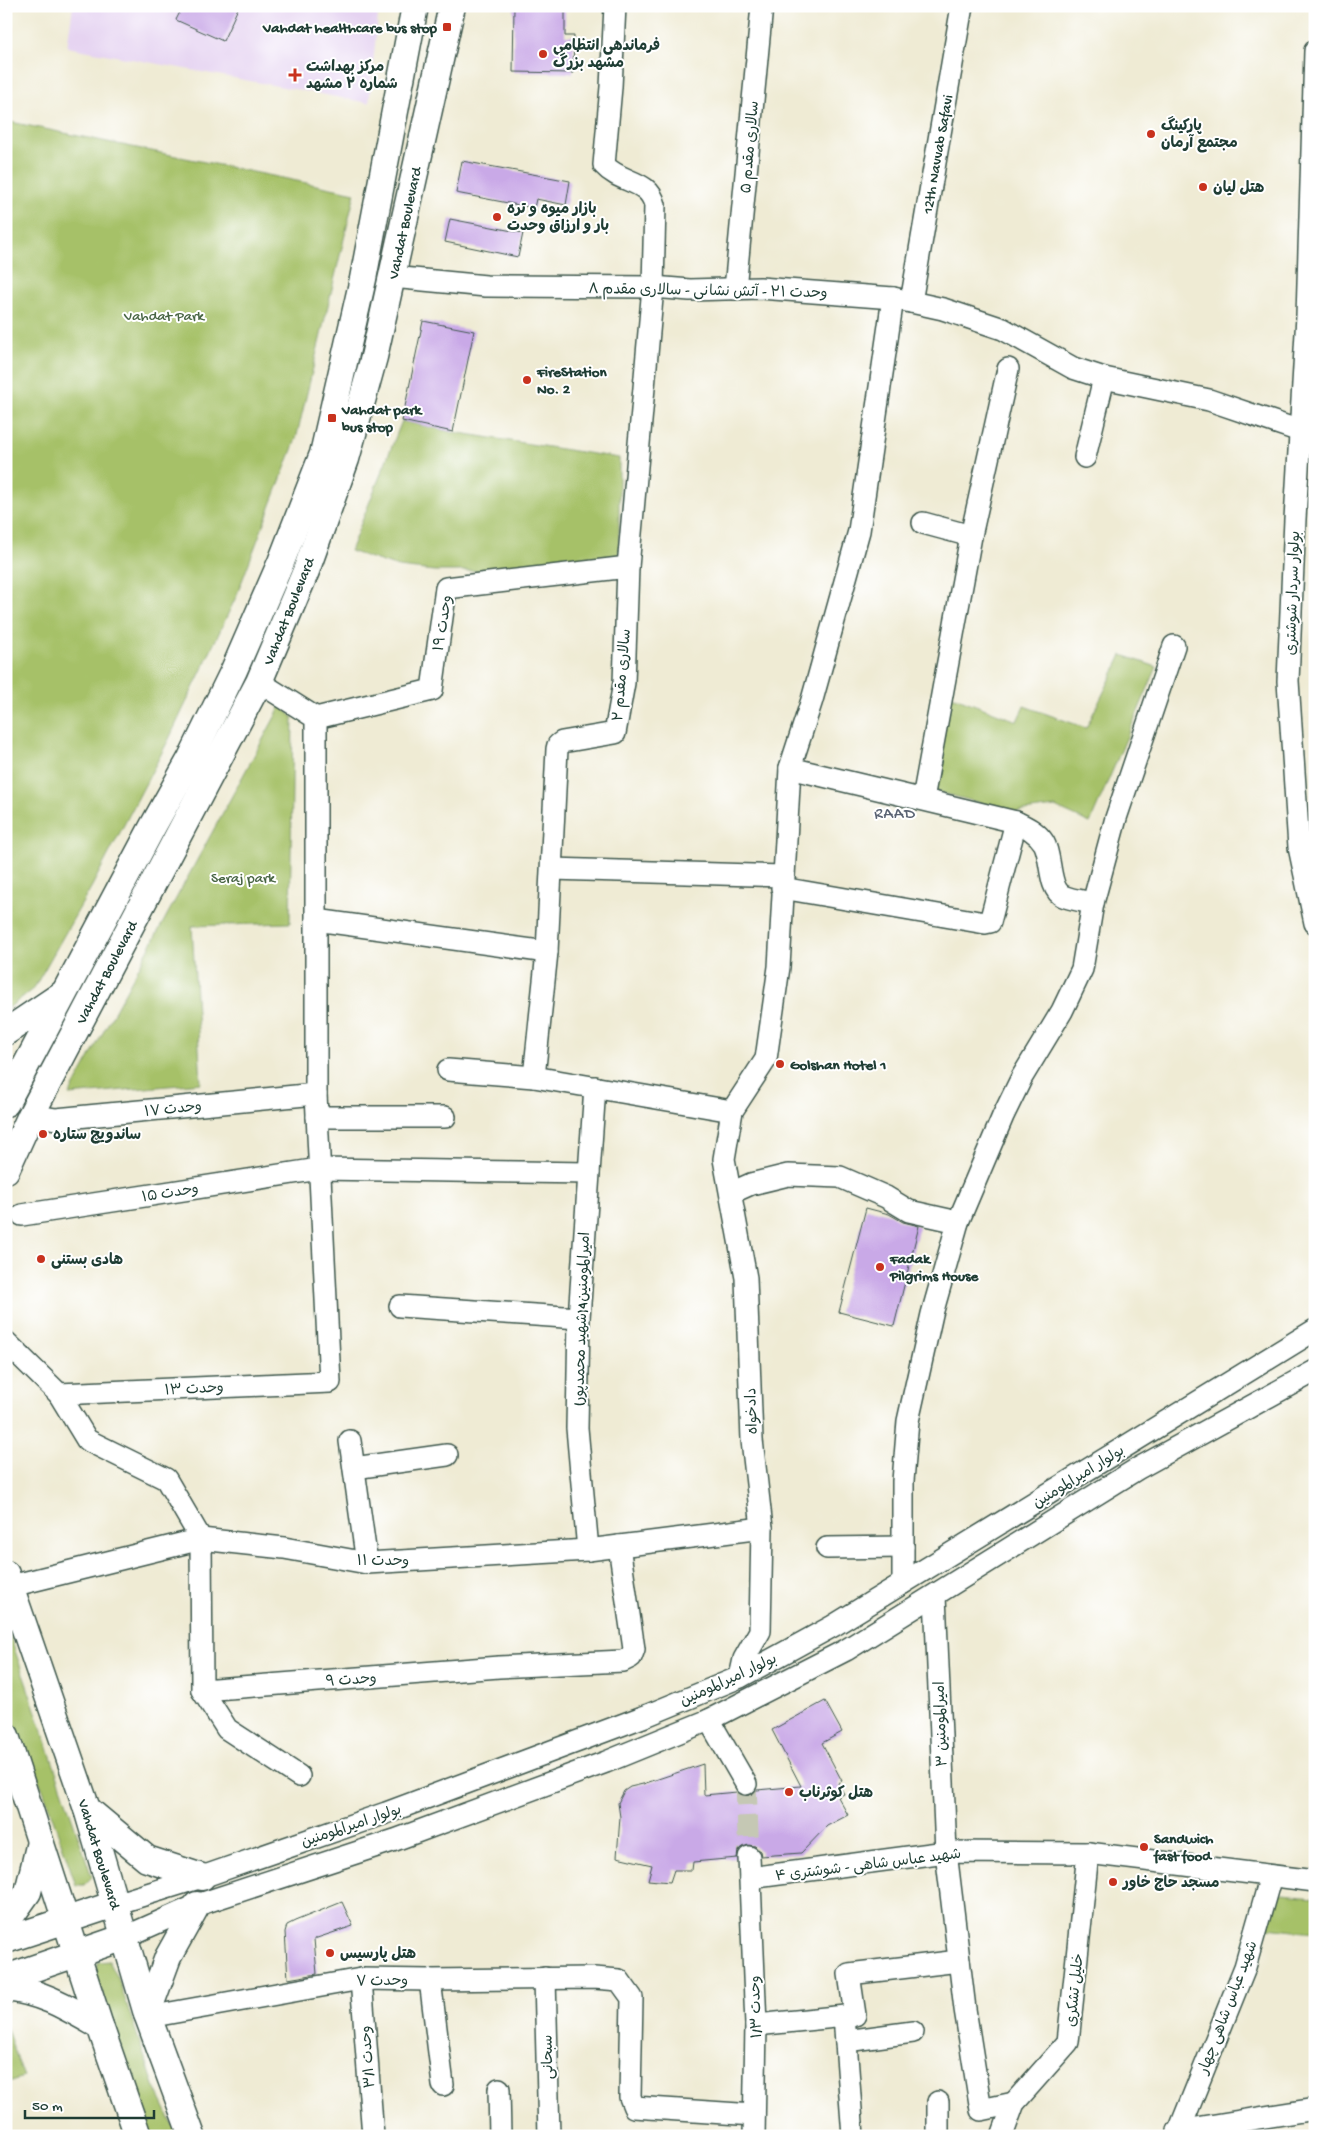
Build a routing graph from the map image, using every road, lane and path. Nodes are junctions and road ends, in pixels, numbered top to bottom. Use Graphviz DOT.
graph roads {
  1 [pos="415,6"];
  2 [pos="452,6"];
  3 [pos="615,6"];
  4 [pos="762,6"];
  5 [pos="962,6"];
  6 [pos="1315,51"];
  7 [pos="392,277"];
  8 [pos="653,287"];
  9 [pos="735,289"];
  10 [pos="902,300"];
  11 [pos="1008,369"];
  12 [pos="1104,378"];
  13 [pos="1300,431"];
  14 [pos="1085,457"];
  15 [pos="923,523"];
  16 [pos="971,536"];
  17 [pos="628,567"];
  18 [pos="1174,646"];
  19 [pos="259,682"];
  20 [pos="316,718"];
  21 [pos="790,768"];
  22 [pos="923,799"];
  23 [pos="1016,822"];
  24 [pos="552,869"];
  25 [pos="782,882"];
  26 [pos="1093,904"];
  27 [pos="316,920"];
  28 [pos="1315,923"];
  29 [pos="547,952"];
  30 [pos="64,993"];
  31 [pos="6,1032"];
  32 [pos="448,1070"];
  33 [pos="534,1077"];
  34 [pos="596,1087"];
  35 [pos="316,1094"];
  36 [pos="7,1098"];
  37 [pos="732,1111"];
  38 [pos="31,1116"];
  39 [pos="317,1117"];
  40 [pos="445,1117"];
  41 [pos="6,1127"];
  42 [pos="319,1169"];
  43 [pos="6,1170"];
  44 [pos="589,1173"];
  45 [pos="731,1193"];
  46 [pos="22,1215"];
  47 [pos="958,1222"];
  48 [pos="400,1306"];
  49 [pos="579,1318"];
  50 [pos="1315,1330"];
  51 [pos="6,1342"];
  52 [pos="1315,1371"];
  53 [pos="59,1394"];
  54 [pos="350,1441"];
  55 [pos="447,1455"];
  56 [pos="354,1468"];
  57 [pos="762,1528"];
  58 [pos="201,1539"];
  59 [pos="619,1546"];
  60 [pos="903,1547"];
  61 [pos="827,1548"];
  62 [pos="588,1550"];
  63 [pos="367,1564"];
  64 [pos="8,1580"];
  65 [pos="903,1583"];
  66 [pos="935,1596"];
  67 [pos="760,1631"];
  68 [pos="801,1644"];
  69 [pos="740,1677"];
  70 [pos="202,1690"];
  71 [pos="709,1720"];
  72 [pos="6,1736"];
  73 [pos="299,1776"];
  74 [pos="746,1784"];
  75 [pos="87,1809"];
  76 [pos="40,1842"];
  77 [pos="946,1852"];
  78 [pos="1088,1853"];
  79 [pos="749,1868"];
  80 [pos="1271,1876"];
  81 [pos="202,1877"];
  82 [pos="1315,1881"];
  83 [pos="115,1904"];
  84 [pos="197,1905"];
  85 [pos="66,1920"];
  86 [pos="6,1923"];
  87 [pos="125,1937"];
  88 [pos="6,1940"];
  89 [pos="76,1953"];
  90 [pos="959,1961"];
  91 [pos="6,1978"];
  92 [pos="545,1978"];
  93 [pos="361,1979"];
  94 [pos="430,1980"];
  95 [pos="6,1988"];
  96 [pos="148,2016"];
  97 [pos="844,2016"];
  98 [pos="756,2025"];
  99 [pos="100,2026"];
  100 [pos="913,2032"];
  101 [pos="846,2041"];
  102 [pos="444,2085"];
  103 [pos="499,2089"];
  104 [pos="938,2102"];
  105 [pos="1014,2104"];
  106 [pos="1315,2109"];
  107 [pos="754,2125"];
  108 [pos="1177,2133"];
  109 [pos="138,2136"];
  110 [pos="192,2136"];
  111 [pos="373,2136"];
  112 [pos="500,2136"];
  113 [pos="549,2136"];
  114 [pos="853,2136"];
  115 [pos="938,2136"];
  116 [pos="1002,2136"];
  1 -- 30 [label="main road, Vahdat Boulevard"];
  2 -- 7 [label="main road, Vahdat Boulevard"];
  3 -- 8 [label="street, سالاری مقدم ۲"];
  4 -- 9 [label="street, سالاری مقدم ۵"];
  5 -- 10 [label="street, 12th Navvab Safavi"];
  6 -- 13 [label="street, بولوار سردار شوشتری"];
  7 -- 8 [label="street, وحدت ۲۱ - آتش نشانی - سالاری مقدم ۸"];
  7 -- 19 [label="main road, Vahdat Boulevard"];
  8 -- 9 [label="street, وحدت ۲۱ - آتش نشانی - سالاری مقدم ۸"];
  8 -- 17 [label="street, سالاری مقدم ۲"];
  9 -- 10 [label="street, وحدت ۲۱ - آتش نشانی - سالاری مقدم ۸"];
  10 -- 12 [label="street, وحدت ۲۱ - آتش نشانی - سالاری مقدم ۸"];
  10 -- 21 [label="street, 12th Navvab Safavi"];
  11 -- 16 [label="street"];
  12 -- 13 [label="street, وحدت ۲۱ - آتش نشانی - سالاری مقدم ۸"];
  12 -- 14 [label="street"];
  13 -- 28 [label="street, بولوار سردار شوشتری"];
  15 -- 16 [label="street"];
  16 -- 22 [label="street"];
  17 -- 20 [label="street, وحدت ۱۹"];
  17 -- 24 [label="street, سالاری مقدم ۲"];
  18 -- 26 [label="street"];
  19 -- 20 [label="street"];
  19 -- 38 [label="main road, Vahdat Boulevard"];
  20 -- 27 [label="street"];
  21 -- 22 [label="street"];
  21 -- 25 [label="street, 12th Navvab Safavi"];
  22 -- 23 [label="street"];
  23 -- 25 [label="street"];
  23 -- 26 [label="street"];
  24 -- 25 [label="street"];
  24 -- 29 [label="street, سالاری مقدم ۲"];
  25 -- 37 [label="street, 12th Navvab Safavi"];
  26 -- 47 [label="street"];
  27 -- 29 [label="street"];
  27 -- 35 [label="street"];
  29 -- 33 [label="street, سالاری مقدم ۲"];
  30 -- 31 [label="main road"];
  30 -- 36 [label="main road, Vahdat Boulevard"];
  32 -- 33 [label="street"];
  33 -- 34 [label="street"];
  34 -- 37 [label="street"];
  34 -- 44 [label="street, امیرالمومنین4(شهید محمدپور)"];
  35 -- 38 [label="street, وحدت ۱۷"];
  35 -- 39 [label="street"];
  36 -- 38 [label="main road"];
  37 -- 45 [label="street, دادخواه"];
  38 -- 41 [label="main road"];
  38 -- 43 [label="main road, Vahdat Boulevard"];
  39 -- 40 [label="street"];
  39 -- 42 [label="street"];
  42 -- 44 [label="street, وحدت ۱۵"];
  42 -- 46 [label="street, وحدت ۱۵"];
  42 -- 53 [label="street, وحدت ۱۳"];
  44 -- 49 [label="street, امیرالمومنین4(شهید محمدپور)"];
  45 -- 47 [label="street"];
  45 -- 57 [label="street, دادخواه"];
  47 -- 60 [label="street"];
  48 -- 49 [label="street"];
  49 -- 62 [label="street, امیرالمومنین4(شهید محمدپور)"];
  50 -- 65 [label="street, بولوار امیرالمومنین"];
  51 -- 53 [label="street"];
  52 -- 66 [label="street, بولوار امیرالمومنین"];
  53 -- 58 [label="street"];
  54 -- 56 [label="street"];
  55 -- 56 [label="street"];
  56 -- 63 [label="street"];
  57 -- 59 [label="street, وحدت ۱۱"];
  57 -- 67 [label="street, دادخواه"];
  58 -- 63 [label="street, وحدت ۱۱"];
  58 -- 64 [label="street, وحدت ۱۱"];
  58 -- 70 [label="street"];
  59 -- 62 [label="street, وحدت ۱۱"];
  59 -- 70 [label="street, وحدت ۹"];
  60 -- 61 [label="street"];
  60 -- 65 [label="street"];
  62 -- 63 [label="street, وحدت ۱۱"];
  64 -- 75 [label="main road, Vahdat Boulevard"];
  65 -- 68 [label="street, بولوار امیرالمومنین"];
  66 -- 71 [label="street, بولوار امیرالمومنین"];
  66 -- 77 [label="street, امیرالمومنین ۳"];
  67 -- 68 [label="street"];
  67 -- 69 [label="street"];
  68 -- 69 [label="street, بولوار امیرالمومنین"];
  69 -- 81 [label="street, بولوار امیرالمومنین"];
  70 -- 73 [label="street"];
  71 -- 74 [label="street"];
  71 -- 84 [label="street, بولوار امیرالمومنین"];
  72 -- 76 [label="main road"];
  75 -- 81 [label="main road"];
  75 -- 83 [label="main road, Vahdat Boulevard"];
  76 -- 85 [label="main road"];
  76 -- 86 [label="main road"];
  77 -- 78 [label="street, شهید عباس شاهی - شوشتری ۴"];
  77 -- 79 [label="street, شهید عباس شاهی - شوشتری ۴"];
  77 -- 90 [label="street, امیرالمومنین ۳"];
  78 -- 80 [label="street, شهید عباس شاهی - شوشتری ۴"];
  78 -- 105 [label="street, خلیل تشکری"];
  79 -- 98 [label="street, وحدت ۱/۳"];
  80 -- 82 [label="street, شهید عباس شاهی - شوشتری ۴"];
  80 -- 108 [label="street, شهید عباس شاهی چهار"];
  81 -- 83 [label="street, بولوار امیرالمومنین"];
  83 -- 85 [label="main road"];
  83 -- 87 [label="main road, Vahdat Boulevard"];
  84 -- 87 [label="street, بولوار امیرالمومنین"];
  84 -- 96 [label="main road"];
  85 -- 88 [label="main road"];
  85 -- 89 [label="main road"];
  87 -- 89 [label="main road"];
  87 -- 96 [label="main road, Vahdat Boulevard"];
  89 -- 91 [label="main road"];
  89 -- 99 [label="main road"];
  90 -- 97 [label="street"];
  90 -- 105 [label="street, امیرالمومنین ۳"];
  92 -- 94 [label="street, وحدت ۷"];
  92 -- 107 [label="street, وحدت ۷"];
  92 -- 113 [label="street, سبحانی"];
  93 -- 94 [label="street, وحدت ۷"];
  93 -- 96 [label="street, وحدت ۷"];
  93 -- 111 [label="street, وحدت ۳/۱"];
  94 -- 102 [label="street"];
  95 -- 99 [label="main road"];
  96 -- 110 [label="main road, Vahdat Boulevard"];
  97 -- 98 [label="street"];
  97 -- 101 [label="street"];
  98 -- 107 [label="street, وحدت ۱/۳"];
  99 -- 109 [label="main road"];
  100 -- 101 [label="street"];
  101 -- 114 [label="street"];
  103 -- 112 [label="street"];
  104 -- 115 [label="street"];
  105 -- 116 [label="street, خلیل تشکری"];
  106 -- 108 [label="street"];
}
